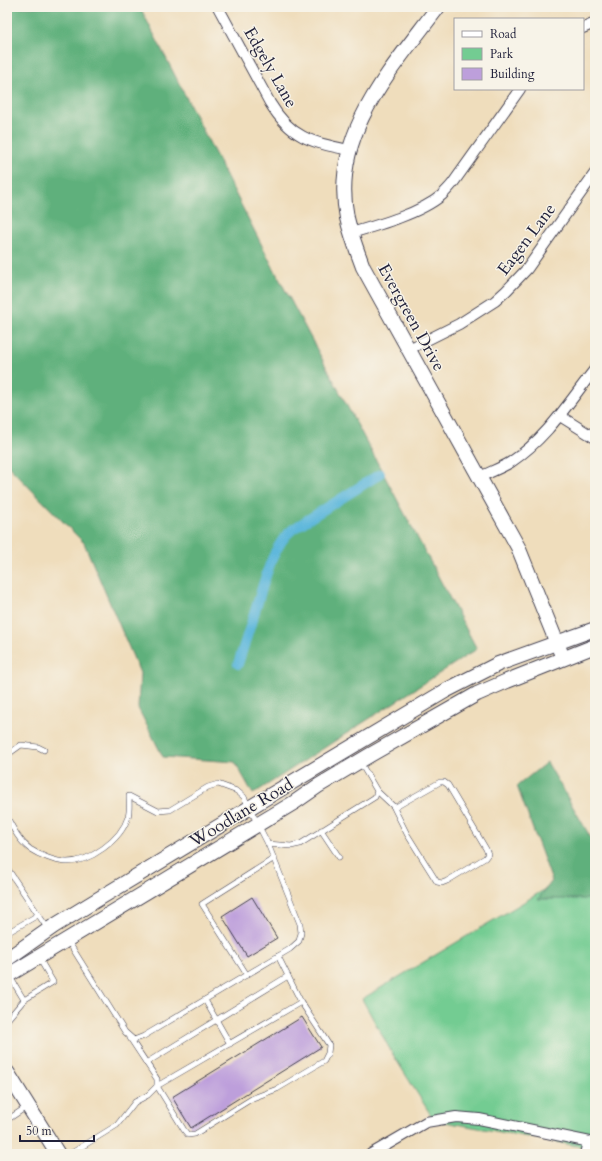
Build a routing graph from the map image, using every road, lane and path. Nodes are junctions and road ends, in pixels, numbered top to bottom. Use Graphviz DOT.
graph roads {
  1 [pos="218,7"];
  2 [pos="438,7"];
  3 [pos="595,23"];
  4 [pos="584,28"];
  5 [pos="519,90"];
  6 [pos="349,150"];
  7 [pos="595,173"];
  8 [pos="352,233"];
  9 [pos="409,349"];
  10 [pos="595,369"];
  11 [pos="560,416"];
  12 [pos="595,438"];
  13 [pos="480,477"];
  14 [pos="595,629"];
  15 [pos="558,643"];
  16 [pos="595,646"];
  17 [pos="563,658"];
  18 [pos="44,750"];
  19 [pos="7,755"];
  20 [pos="360,761"];
  21 [pos="377,791"];
  22 [pos="393,806"];
  23 [pos="248,809"];
  24 [pos="7,817"];
  25 [pos="257,824"];
  26 [pos="321,830"];
  27 [pos="268,844"];
  28 [pos="339,857"];
  29 [pos="273,859"];
  30 [pos="7,868"];
  31 [pos="38,915"];
  32 [pos="49,930"];
  33 [pos="7,933"];
  34 [pos="68,940"];
  35 [pos="278,956"];
  36 [pos="39,957"];
  37 [pos="7,959"];
  38 [pos="8,975"];
  39 [pos="247,975"];
  40 [pos="288,976"];
  41 [pos="24,1000"];
  42 [pos="205,1000"];
  43 [pos="301,1002"];
  44 [pos="217,1019"];
  45 [pos="7,1020"];
  46 [pos="128,1035"];
  47 [pos="230,1044"];
  48 [pos="146,1063"];
  49 [pos="7,1072"];
  50 [pos="157,1086"];
  51 [pos="28,1106"];
  52 [pos="7,1120"];
  53 [pos="592,1142"];
  54 [pos="7,1148"];
  55 [pos="11,1154"];
  56 [pos="58,1154"];
  57 [pos="70,1154"];
  58 [pos="371,1154"];
  59 [pos="586,1154"];
  1 -- 6 [label="street, Edgely Lane"];
  2 -- 6 [label="main road, Evergreen Drive"];
  3 -- 4 [label="street"];
  5 -- 8 [label="street"];
  6 -- 8 [label="main road, Evergreen Drive"];
  7 -- 9 [label="street, Eagen Lane"];
  8 -- 9 [label="main road, Evergreen Drive"];
  9 -- 13 [label="main road, Evergreen Drive"];
  10 -- 11 [label="street"];
  11 -- 12 [label="street"];
  11 -- 13 [label="street"];
  13 -- 15 [label="main road, Evergreen Drive"];
  14 -- 15 [label="main road, Woodlane Road"];
  15 -- 17 [label="main road, Evergreen Drive"];
  15 -- 23 [label="main road, Woodlane Road"];
  16 -- 17 [label="main road, Woodlane Road"];
  17 -- 20 [label="main road, Woodlane Road"];
  18 -- 19 [label="lane"];
  20 -- 21 [label="lane"];
  20 -- 25 [label="main road, Woodlane Road"];
  21 -- 22 [label="lane"];
  21 -- 26 [label="lane"];
  22 -- 22 [label="lane"];
  23 -- 24 [label="lane"];
  23 -- 25 [label="lane"];
  23 -- 32 [label="main road, Woodlane Road"];
  25 -- 27 [label="lane"];
  25 -- 34 [label="main road, Woodlane Road"];
  26 -- 27 [label="lane"];
  26 -- 28 [label="lane"];
  27 -- 29 [label="lane"];
  29 -- 35 [label="lane"];
  29 -- 39 [label="lane"];
  30 -- 31 [label="lane"];
  31 -- 32 [label="lane"];
  31 -- 33 [label="lane"];
  32 -- 37 [label="main road, Woodlane Road"];
  34 -- 36 [label="main road, Woodlane Road"];
  34 -- 46 [label="lane"];
  35 -- 39 [label="lane"];
  35 -- 40 [label="lane"];
  36 -- 38 [label="main road, Woodlane Road"];
  36 -- 41 [label="lane"];
  38 -- 41 [label="lane"];
  39 -- 42 [label="lane"];
  40 -- 43 [label="lane"];
  40 -- 44 [label="lane"];
  41 -- 45 [label="lane"];
  42 -- 44 [label="lane"];
  42 -- 46 [label="lane"];
  43 -- 47 [label="lane"];
  43 -- 50 [label="lane"];
  44 -- 47 [label="lane"];
  44 -- 48 [label="lane"];
  46 -- 48 [label="lane"];
  47 -- 50 [label="lane"];
  48 -- 50 [label="lane"];
  49 -- 51 [label="main road"];
  50 -- 57 [label="lane"];
  51 -- 52 [label="lane"];
  51 -- 56 [label="main road"];
  53 -- 58 [label="street"];
  53 -- 59 [label="street"];
  54 -- 55 [label="lane"];
}
